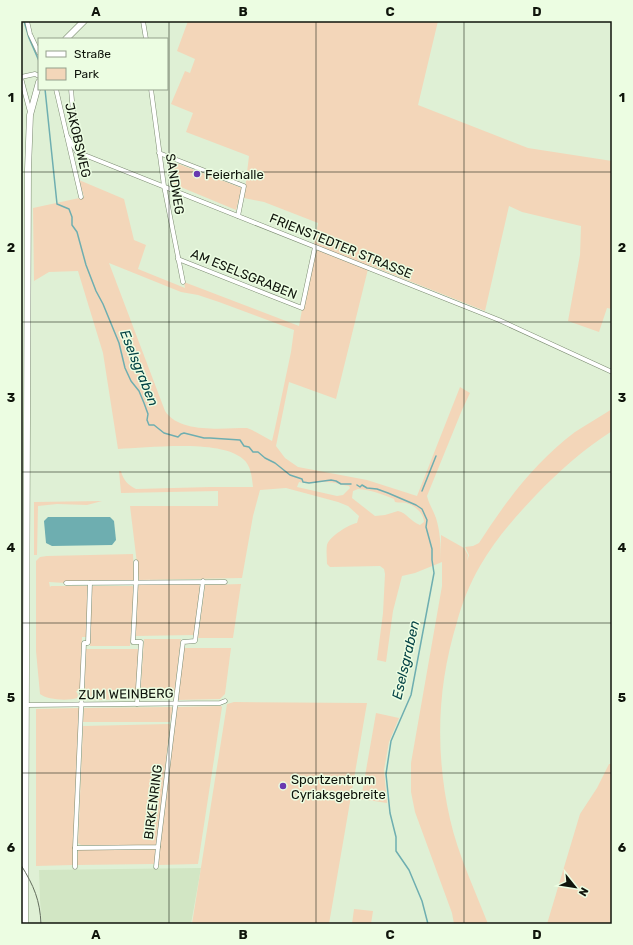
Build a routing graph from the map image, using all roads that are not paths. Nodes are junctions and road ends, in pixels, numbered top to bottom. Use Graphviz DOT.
graph roads {
  1 [pos="26,21"];
  2 [pos="84,21"];
  3 [pos="143,21"];
  4 [pos="67,38"];
  5 [pos="146,38"];
  6 [pos="38,51"];
  7 [pos="38,76"];
  8 [pos="21,77"];
  9 [pos="38,86"];
  10 [pos="56,90"];
  11 [pos="71,90"];
  12 [pos="151,90"];
  13 [pos="30,114"];
  14 [pos="67,136"];
  15 [pos="76,151"];
  16 [pos="159,154"];
  17 [pos="164,186"];
  18 [pos="81,197"];
  19 [pos="238,216"];
  20 [pos="315,247"];
  21 [pos="178,259"];
  22 [pos="183,282"];
  23 [pos="612,372"];
  24 [pos="24,562"];
  25 [pos="136,562"];
  26 [pos="203,581"];
  27 [pos="136,582"];
  28 [pos="225,582"];
  29 [pos="66,583"];
  30 [pos="90,583"];
  31 [pos="225,701"];
  32 [pos="175,703"];
  33 [pos="137,704"];
  34 [pos="27,705"];
  35 [pos="82,705"];
  36 [pos="158,847"];
  37 [pos="75,848"];
  38 [pos="75,867"];
  39 [pos="156,867"];
  40 [pos="25,924"];
  1 -- 6 [label="street"];
  2 -- 4 [label="main road"];
  3 -- 5 [label="street"];
  7 -- 8 [label="street"];
  8 -- 13 [label="street"];
  9 -- 13 [label="main road"];
  10 -- 14 [label="street, JAKOBSWEG"];
  11 -- 15 [label="street"];
  12 -- 16 [label="street, SANDWEG"];
  13 -- 24 [label="main road"];
  14 -- 15 [label="street"];
  14 -- 18 [label="street, JAKOBSWEG"];
  15 -- 17 [label="street, FRIENSTEDTER STRASSE"];
  16 -- 17 [label="street, SANDWEG"];
  16 -- 19 [label="street"];
  17 -- 19 [label="street, FRIENSTEDTER STRASSE"];
  17 -- 21 [label="street, SANDWEG"];
  19 -- 20 [label="street, FRIENSTEDTER STRASSE"];
  20 -- 21 [label="street, AM ESELSGRABEN"];
  20 -- 23 [label="street, FRIENSTEDTER STRASSE"];
  21 -- 22 [label="street, SANDWEG"];
  24 -- 34 [label="main road"];
  25 -- 27 [label="street"];
  26 -- 27 [label="street"];
  26 -- 28 [label="street"];
  26 -- 32 [label="street, BIRKENRING"];
  27 -- 30 [label="street"];
  27 -- 33 [label="street"];
  29 -- 30 [label="street"];
  30 -- 35 [label="street"];
  31 -- 32 [label="street, ZUM WEINBERG"];
  32 -- 33 [label="street, ZUM WEINBERG"];
  32 -- 36 [label="street, BIRKENRING"];
  33 -- 35 [label="street, ZUM WEINBERG"];
  34 -- 35 [label="street, ZUM WEINBERG"];
  34 -- 40 [label="main road"];
  35 -- 37 [label="street"];
  36 -- 37 [label="street, BIRKENRING"];
  36 -- 39 [label="street"];
  37 -- 38 [label="street"];
}
